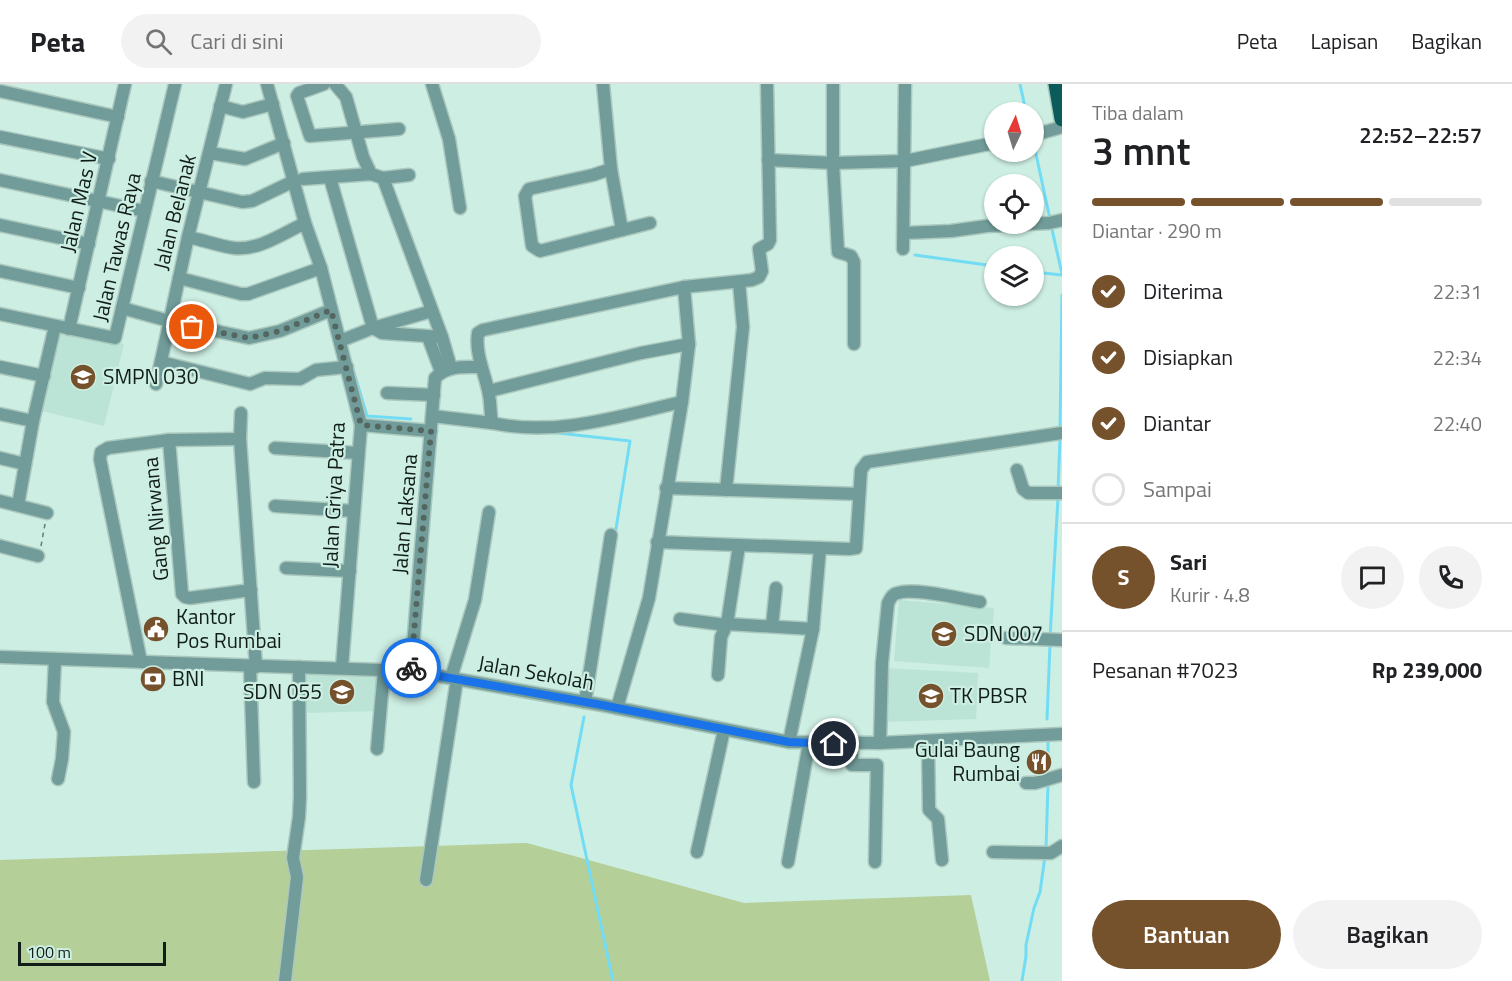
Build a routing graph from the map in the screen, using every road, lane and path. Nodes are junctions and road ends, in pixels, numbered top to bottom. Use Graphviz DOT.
graph roads {
  1 [pos="125,84"];
  2 [pos="175,84"];
  3 [pos="226,84"];
  4 [pos="267,84"];
  5 [pos="324,84"];
  6 [pos="335,84"];
  7 [pos="432,84"];
  8 [pos="603,84"];
  9 [pos="767,84"];
  10 [pos="833,84"];
  11 [pos="905,84"];
  12 [pos="1056,84"];
  13 [pos="0,91"];
  14 [pos="273,104"];
  15 [pos="220,106"];
  16 [pos="118,117"];
  17 [pos="1062,119"];
  18 [pos="1062,127"];
  19 [pos="399,129"];
  20 [pos="356,132"];
  21 [pos="1044,132"];
  22 [pos="0,137"];
  23 [pos="284,143"];
  24 [pos="984,145"];
  25 [pos="210,153"];
  26 [pos="109,159"];
  27 [pos="768,160"];
  28 [pos="905,161"];
  29 [pos="833,163"];
  30 [pos="611,169"];
  31 [pos="371,174"];
  32 [pos="410,175"];
  33 [pos="330,178"];
  34 [pos="383,178"];
  35 [pos="0,180"];
  36 [pos="298,180"];
  37 [pos="151,181"];
  38 [pos="198,193"];
  39 [pos="99,201"];
  40 [pos="460,208"];
  41 [pos="144,211"];
  42 [pos="1056,221"];
  43 [pos="305,223"];
  44 [pos="650,223"];
  45 [pos="0,225"];
  46 [pos="622,230"];
  47 [pos="904,233"];
  48 [pos="188,237"];
  49 [pos="89,244"];
  50 [pos="903,249"];
  51 [pos="321,267"];
  52 [pos="0,271"];
  53 [pos="179,278"];
  54 [pos="739,282"];
  55 [pos="684,287"];
  56 [pos="79,288"];
  57 [pos="122,308"];
  58 [pos="331,310"];
  59 [pos="432,311"];
  60 [pos="0,314"];
  61 [pos="169,321"];
  62 [pos="56,326"];
  63 [pos="374,328"];
  64 [pos="69,329"];
  65 [pos="428,337"];
  66 [pos="442,337"];
  67 [pos="343,340"];
  68 [pos="689,344"];
  69 [pos="854,344"];
  70 [pos="161,362"];
  71 [pos="0,367"];
  72 [pos="347,367"];
  73 [pos="481,367"];
  74 [pos="446,370"];
  75 [pos="44,376"];
  76 [pos="156,384"];
  77 [pos="489,392"];
  78 [pos="387,393"];
  79 [pos="434,395"];
  80 [pos="682,402"];
  81 [pos="241,413"];
  82 [pos="0,414"];
  83 [pos="432,416"];
  84 [pos="33,421"];
  85 [pos="492,423"];
  86 [pos="361,425"];
  87 [pos="431,431"];
  88 [pos="1059,433"];
  89 [pos="240,439"];
  90 [pos="169,440"];
  91 [pos="275,448"];
  92 [pos="358,453"];
  93 [pos="0,458"];
  94 [pos="25,464"];
  95 [pos="1017,470"];
  96 [pos="666,488"];
  97 [pos="726,490"];
  98 [pos="1062,493"];
  99 [pos="860,494"];
  100 [pos="0,501"];
  101 [pos="18,506"];
  102 [pos="275,506"];
  103 [pos="354,511"];
  104 [pos="489,512"];
  105 [pos="47,513"];
  106 [pos="611,535"];
  107 [pos="657,542"];
  108 [pos="0,546"];
  109 [pos="739,546"];
  110 [pos="820,548"];
  111 [pos="38,555"];
  112 [pos="286,568"];
  113 [pos="350,571"];
  114 [pos="776,588"];
  115 [pos="252,590"];
  116 [pos="980,602"];
  117 [pos="680,619"];
  118 [pos="727,625"];
  119 [pos="772,626"];
  120 [pos="813,629"];
  121 [pos="1006,638"];
  122 [pos="1055,640"];
  123 [pos="0,657"];
  124 [pos="55,659"];
  125 [pos="141,662"];
  126 [pos="253,667"];
  127 [pos="299,667"];
  128 [pos="342,667"];
  129 [pos="384,670"];
  130 [pos="411,671"];
  131 [pos="718,675"];
  132 [pos="454,679"];
  133 [pos="586,702"];
  134 [pos="617,708"];
  135 [pos="724,730"];
  136 [pos="1054,734"];
  137 [pos="928,741"];
  138 [pos="789,742"];
  139 [pos="809,743"];
  140 [pos="880,743"];
  141 [pos="852,744"];
  142 [pos="377,749"];
  143 [pos="1052,778"];
  144 [pos="58,779"];
  145 [pos="254,782"];
  146 [pos="1026,783"];
  147 [pos="1051,851"];
  148 [pos="697,852"];
  149 [pos="993,852"];
  150 [pos="942,860"];
  151 [pos="788,862"];
  152 [pos="875,862"];
  153 [pos="426,880"];
  154 [pos="285,981"];
  1 -- 16 [label="street, Jalan Mas V"];
  2 -- 37 [label="street, Jalan Tawas Raya"];
  3 -- 15 [label="street, Jalan Belanak"];
  4 -- 14 [label="street, Jalan Griya Patra"];
  5 -- 20 [label="street"];
  6 -- 20 [label="street"];
  7 -- 40 [label="street"];
  8 -- 30 [label="street"];
  9 -- 27 [label="street"];
  10 -- 29 [label="street"];
  11 -- 28 [label="street"];
  12 -- 17 [label="main road"];
  13 -- 16 [label="street"];
  14 -- 15 [label="street"];
  14 -- 23 [label="street, Jalan Griya Patra"];
  15 -- 25 [label="street, Jalan Belanak"];
  16 -- 26 [label="street, Jalan Mas V"];
  18 -- 21 [label="street"];
  19 -- 20 [label="street"];
  20 -- 31 [label="street"];
  22 -- 26 [label="street"];
  23 -- 25 [label="street"];
  23 -- 36 [label="street, Jalan Griya Patra"];
  24 -- 28 [label="street"];
  25 -- 38 [label="street, Jalan Belanak"];
  26 -- 39 [label="street, Jalan Mas V"];
  27 -- 29 [label="street"];
  27 -- 54 [label="street"];
  28 -- 29 [label="street"];
  28 -- 47 [label="street"];
  29 -- 69 [label="street"];
  30 -- 46 [label="street"];
  30 -- 46 [label="street"];
  31 -- 33 [label="street"];
  31 -- 34 [label="street"];
  32 -- 34 [label="street"];
  33 -- 36 [label="street"];
  33 -- 63 [label="street"];
  34 -- 59 [label="street"];
  35 -- 39 [label="street"];
  36 -- 38 [label="street"];
  36 -- 43 [label="street, Jalan Griya Patra"];
  37 -- 38 [label="street"];
  37 -- 41 [label="street, Jalan Tawas Raya"];
  38 -- 48 [label="street, Jalan Belanak"];
  39 -- 41 [label="street"];
  39 -- 49 [label="street, Jalan Mas V"];
  41 -- 57 [label="street, Jalan Tawas Raya"];
  42 -- 47 [label="street"];
  43 -- 48 [label="street"];
  43 -- 51 [label="street, Jalan Griya Patra"];
  44 -- 46 [label="street"];
  45 -- 49 [label="street"];
  47 -- 50 [label="street"];
  48 -- 53 [label="street, Jalan Belanak"];
  49 -- 56 [label="street, Jalan Mas V"];
  51 -- 53 [label="street"];
  51 -- 58 [label="street, Jalan Griya Patra"];
  52 -- 56 [label="street"];
  53 -- 61 [label="street, Jalan Belanak"];
  54 -- 55 [label="street"];
  54 -- 97 [label="street"];
  55 -- 68 [label="street"];
  55 -- 73 [label="street"];
  56 -- 64 [label="street, Jalan Mas V"];
  57 -- 61 [label="street"];
  57 -- 64 [label="street, Jalan Tawas Raya"];
  58 -- 61 [label="street"];
  58 -- 67 [label="street, Jalan Griya Patra"];
  59 -- 63 [label="street"];
  59 -- 66 [label="street"];
  60 -- 62 [label="street, Jalan Tawas Raya"];
  61 -- 70 [label="street, Jalan Belanak"];
  62 -- 64 [label="street, Jalan Tawas Raya"];
  62 -- 75 [label="street"];
  63 -- 65 [label="street"];
  63 -- 67 [label="street"];
  65 -- 66 [label="street"];
  65 -- 74 [label="street"];
  66 -- 74 [label="street"];
  67 -- 72 [label="street, Jalan Griya Patra"];
  68 -- 77 [label="street"];
  68 -- 80 [label="street"];
  70 -- 72 [label="street"];
  70 -- 76 [label="street, Jalan Belanak"];
  71 -- 75 [label="street"];
  72 -- 86 [label="street, Jalan Griya Patra"];
  73 -- 74 [label="street"];
  73 -- 77 [label="street"];
  74 -- 79 [label="street, Jalan Laksana"];
  75 -- 84 [label="street"];
  77 -- 85 [label="street"];
  78 -- 79 [label="street"];
  79 -- 83 [label="street, Jalan Laksana"];
  80 -- 85 [label="street"];
  80 -- 96 [label="street"];
  81 -- 89 [label="street"];
  82 -- 84 [label="street"];
  83 -- 85 [label="street"];
  83 -- 87 [label="street, Jalan Laksana"];
  84 -- 94 [label="street"];
  86 -- 87 [label="street"];
  86 -- 92 [label="street, Jalan Griya Patra"];
  87 -- 130 [label="street, Jalan Laksana"];
  88 -- 99 [label="street"];
  89 -- 90 [label="street, Gang Nirwana"];
  89 -- 115 [label="street"];
  90 -- 115 [label="street, Gang Nirwana"];
  90 -- 125 [label="street"];
  91 -- 92 [label="street"];
  92 -- 103 [label="street, Jalan Griya Patra"];
  93 -- 94 [label="street"];
  94 -- 101 [label="street"];
  95 -- 98 [label="street"];
  96 -- 97 [label="street"];
  96 -- 107 [label="street"];
  97 -- 99 [label="street"];
  99 -- 110 [label="street"];
  100 -- 101 [label="street"];
  101 -- 105 [label="street"];
  102 -- 103 [label="street"];
  103 -- 113 [label="street, Jalan Griya Patra"];
  104 -- 132 [label="street"];
  105 -- 111 [label="path"];
  106 -- 133 [label="street"];
  107 -- 109 [label="street"];
  107 -- 134 [label="street"];
  108 -- 111 [label="street"];
  109 -- 110 [label="street"];
  109 -- 118 [label="street"];
  110 -- 120 [label="street"];
  112 -- 113 [label="street"];
  113 -- 128 [label="street, Jalan Griya Patra"];
  114 -- 119 [label="street"];
  115 -- 126 [label="street"];
  116 -- 140 [label="street"];
  117 -- 118 [label="street"];
  118 -- 119 [label="street"];
  118 -- 131 [label="street"];
  119 -- 120 [label="street"];
  120 -- 138 [label="street"];
  121 -- 122 [label="street"];
  123 -- 124 [label="street, Jalan Sekolah"];
  124 -- 125 [label="street, Jalan Sekolah"];
  124 -- 144 [label="street"];
  125 -- 126 [label="street, Jalan Sekolah"];
  126 -- 127 [label="street, Jalan Sekolah"];
  126 -- 145 [label="street"];
  127 -- 128 [label="street, Jalan Sekolah"];
  127 -- 154 [label="street"];
  128 -- 129 [label="street, Jalan Sekolah"];
  129 -- 130 [label="street, Jalan Sekolah"];
  129 -- 142 [label="street"];
  130 -- 132 [label="street, Jalan Sekolah"];
  132 -- 133 [label="street, Jalan Sekolah"];
  132 -- 153 [label="street"];
  133 -- 134 [label="street, Jalan Sekolah"];
  134 -- 135 [label="street, Jalan Sekolah"];
  135 -- 138 [label="street, Jalan Sekolah"];
  135 -- 148 [label="street"];
  136 -- 137 [label="street, Jalan Sekolah"];
  137 -- 140 [label="street, Jalan Sekolah"];
  137 -- 150 [label="street"];
  138 -- 139 [label="street, Jalan Sekolah"];
  139 -- 141 [label="street, Jalan Sekolah"];
  139 -- 151 [label="street"];
  140 -- 141 [label="street, Jalan Sekolah"];
  141 -- 152 [label="street"];
  143 -- 146 [label="street"];
  147 -- 149 [label="street"];
}
